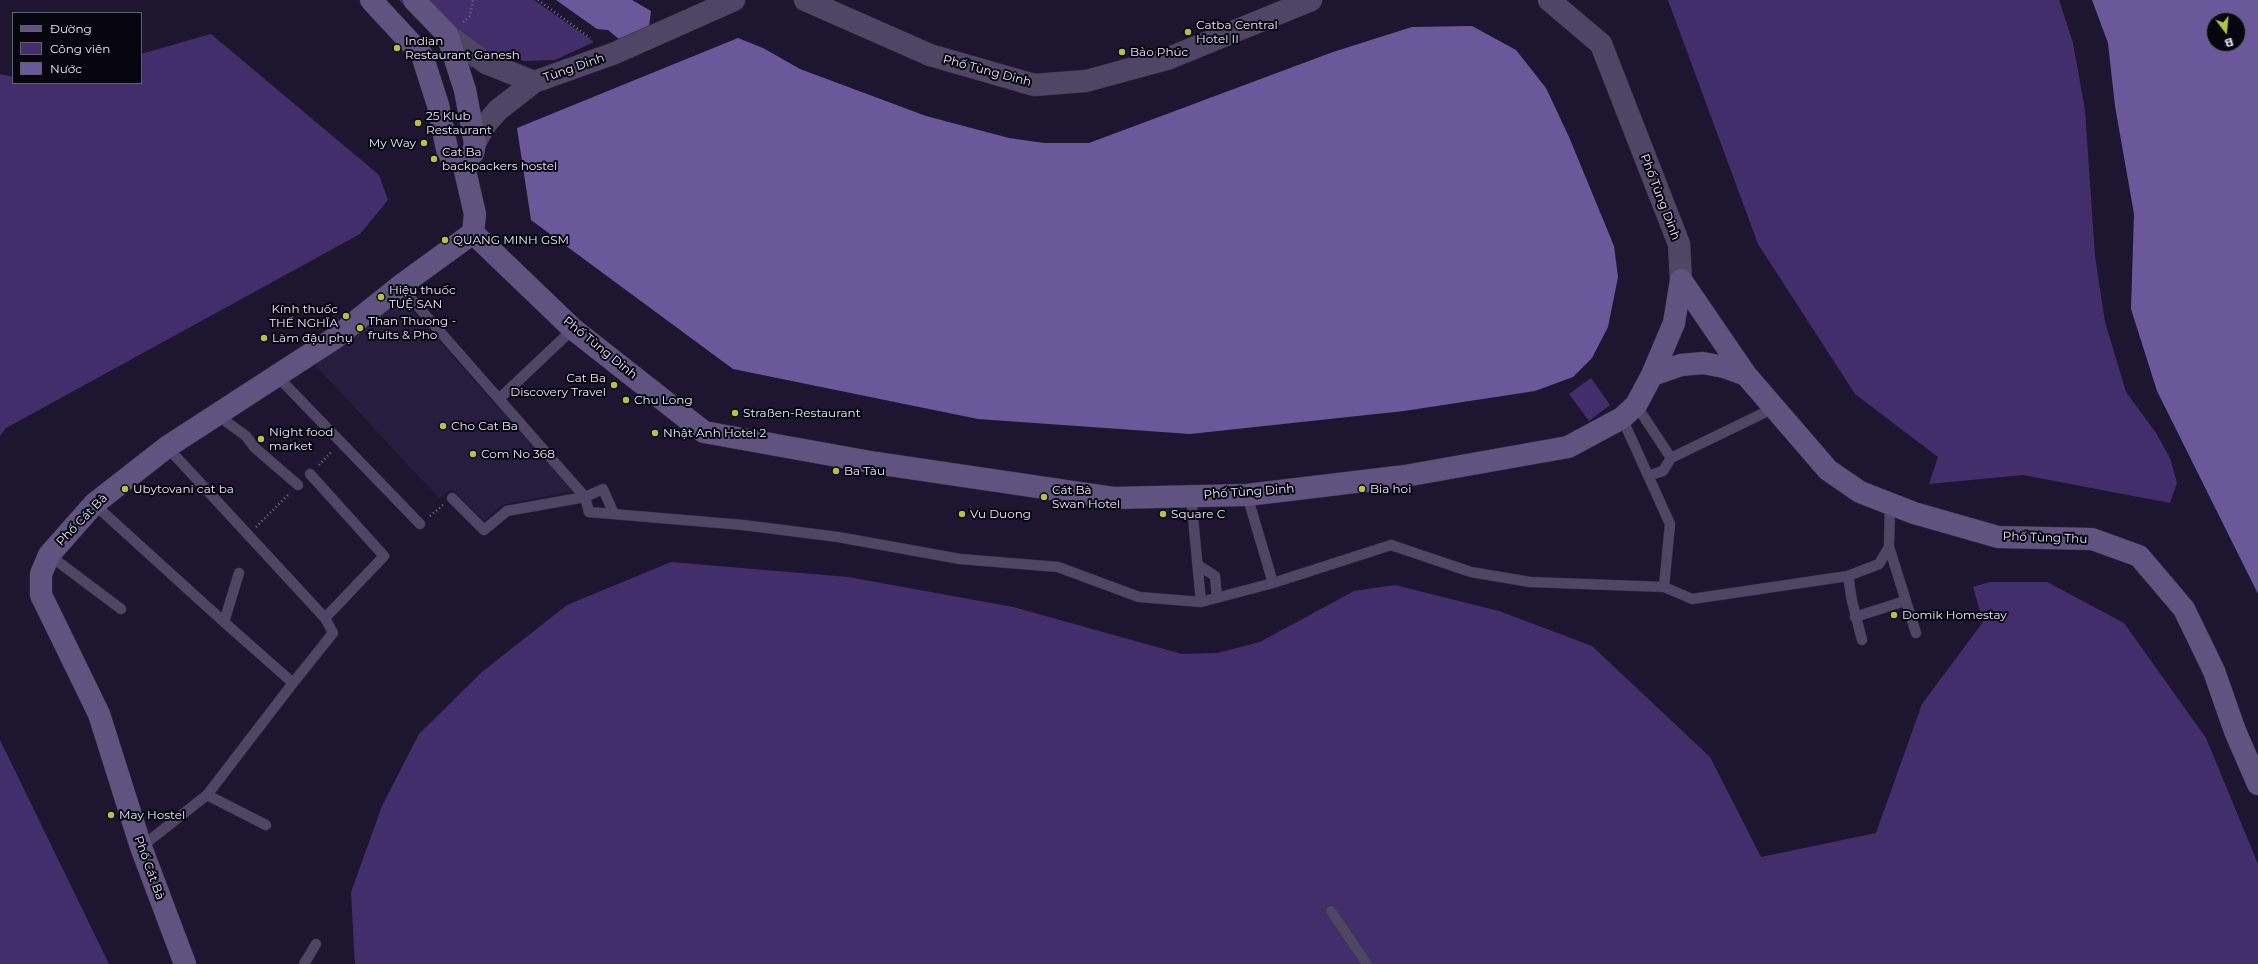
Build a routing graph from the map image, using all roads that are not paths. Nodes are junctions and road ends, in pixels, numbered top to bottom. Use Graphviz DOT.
graph roads {
  1 [pos="371,0"];
  2 [pos="414,0"];
  3 [pos="734,0"];
  4 [pos="805,0"];
  5 [pos="1311,0"];
  6 [pos="1549,0"];
  7 [pos="447,34"];
  8 [pos="422,55"];
  9 [pos="534,82"];
  10 [pos="475,143"];
  11 [pos="463,162"];
  12 [pos="473,232"];
  13 [pos="1681,280"];
  14 [pos="400,286"];
  15 [pos="573,329"];
  16 [pos="1652,375"];
  17 [pos="1746,375"];
  18 [pos="277,376"];
  19 [pos="499,399"];
  20 [pos="1776,407"];
  21 [pos="1629,411"];
  22 [pos="217,415"];
  23 [pos="167,447"];
  24 [pos="1671,458"];
  25 [pos="310,474"];
  26 [pos="1648,476"];
  27 [pos="298,485"];
  28 [pos="1247,495"];
  29 [pos="585,496"];
  30 [pos="1191,496"];
  31 [pos="452,498"];
  32 [pos="94,504"];
  33 [pos="1890,505"];
  34 [pos="614,514"];
  35 [pos="420,524"];
  36 [pos="1889,547"];
  37 [pos="49,555"];
  38 [pos="1198,565"];
  39 [pos="239,573"];
  40 [pos="1848,576"];
  41 [pos="1273,583"];
  42 [pos="1664,587"];
  43 [pos="1217,598"];
  44 [pos="1905,601"];
  45 [pos="1201,602"];
  46 [pos="121,609"];
  47 [pos="1855,617"];
  48 [pos="325,618"];
  49 [pos="224,622"];
  50 [pos="1916,633"];
  51 [pos="1862,640"];
  52 [pos="293,683"];
  53 [pos="2258,784"];
  54 [pos="207,795"];
  55 [pos="266,824"];
  56 [pos="141,847"];
  57 [pos="1331,911"];
  58 [pos="316,944"];
  59 [pos="186,964"];
  60 [pos="304,964"];
  61 [pos="1367,964"];
  1 -- 8 [label="main road"];
  2 -- 7 [label="main road"];
  3 -- 9 [label="street, Tùng Dinh"];
  4 -- 5 [label="street, Phố Tùng Dinh"];
  6 -- 13 [label="street, Phố Tùng Dinh"];
  7 -- 8 [label="main road"];
  7 -- 9 [label="street, Tùng Dinh"];
  7 -- 10 [label="main road"];
  8 -- 11 [label="main road"];
  9 -- 10 [label="street, Tùng Dinh"];
  10 -- 11 [label="main road"];
  11 -- 12 [label="main road"];
  12 -- 14 [label="main road, Phố Cát Bà"];
  12 -- 15 [label="main road, Phố Tùng Dinh"];
  13 -- 16 [label="main road, Phố Tùng Dinh"];
  13 -- 17 [label="main road, Phố Tùng Thu"];
  14 -- 18 [label="main road, Phố Cát Bà"];
  14 -- 19 [label="lane"];
  15 -- 19 [label="lane"];
  15 -- 30 [label="main road, Phố Tùng Dinh"];
  16 -- 17 [label="main road"];
  16 -- 21 [label="main road, Phố Tùng Dinh"];
  17 -- 20 [label="main road, Phố Tùng Thu"];
  18 -- 22 [label="main road, Phố Cát Bà"];
  18 -- 35 [label="lane"];
  19 -- 29 [label="lane"];
  20 -- 24 [label="lane"];
  20 -- 33 [label="main road, Phố Tùng Thu"];
  21 -- 24 [label="lane"];
  21 -- 26 [label="lane"];
  21 -- 28 [label="main road, Phố Tùng Dinh"];
  22 -- 23 [label="main road, Phố Cát Bà"];
  22 -- 27 [label="lane"];
  23 -- 32 [label="main road, Phố Cát Bà"];
  23 -- 48 [label="lane"];
  24 -- 26 [label="lane"];
  25 -- 48 [label="lane"];
  26 -- 42 [label="lane"];
  28 -- 30 [label="main road, Phố Tùng Dinh"];
  28 -- 41 [label="lane"];
  29 -- 31 [label="lane"];
  29 -- 34 [label="lane"];
  29 -- 34 [label="lane"];
  30 -- 38 [label="lane"];
  32 -- 37 [label="main road, Phố Cát Bà"];
  32 -- 49 [label="lane"];
  33 -- 36 [label="lane"];
  33 -- 53 [label="main road, Phố Tùng Thu"];
  34 -- 45 [label="lane"];
  36 -- 40 [label="lane"];
  36 -- 44 [label="lane"];
  37 -- 46 [label="lane"];
  37 -- 56 [label="main road, Phố Cát Bà"];
  38 -- 43 [label="lane"];
  38 -- 45 [label="lane"];
  39 -- 49 [label="lane"];
  40 -- 42 [label="lane"];
  40 -- 47 [label="lane"];
  41 -- 42 [label="lane"];
  41 -- 43 [label="lane"];
  43 -- 45 [label="lane"];
  44 -- 47 [label="lane"];
  44 -- 50 [label="lane"];
  47 -- 51 [label="lane"];
  48 -- 52 [label="lane"];
  49 -- 52 [label="lane"];
  52 -- 54 [label="lane"];
  54 -- 55 [label="lane"];
  54 -- 56 [label="lane"];
  56 -- 59 [label="main road, Phố Cát Bà"];
  57 -- 61 [label="lane"];
  58 -- 60 [label="lane"];
}
